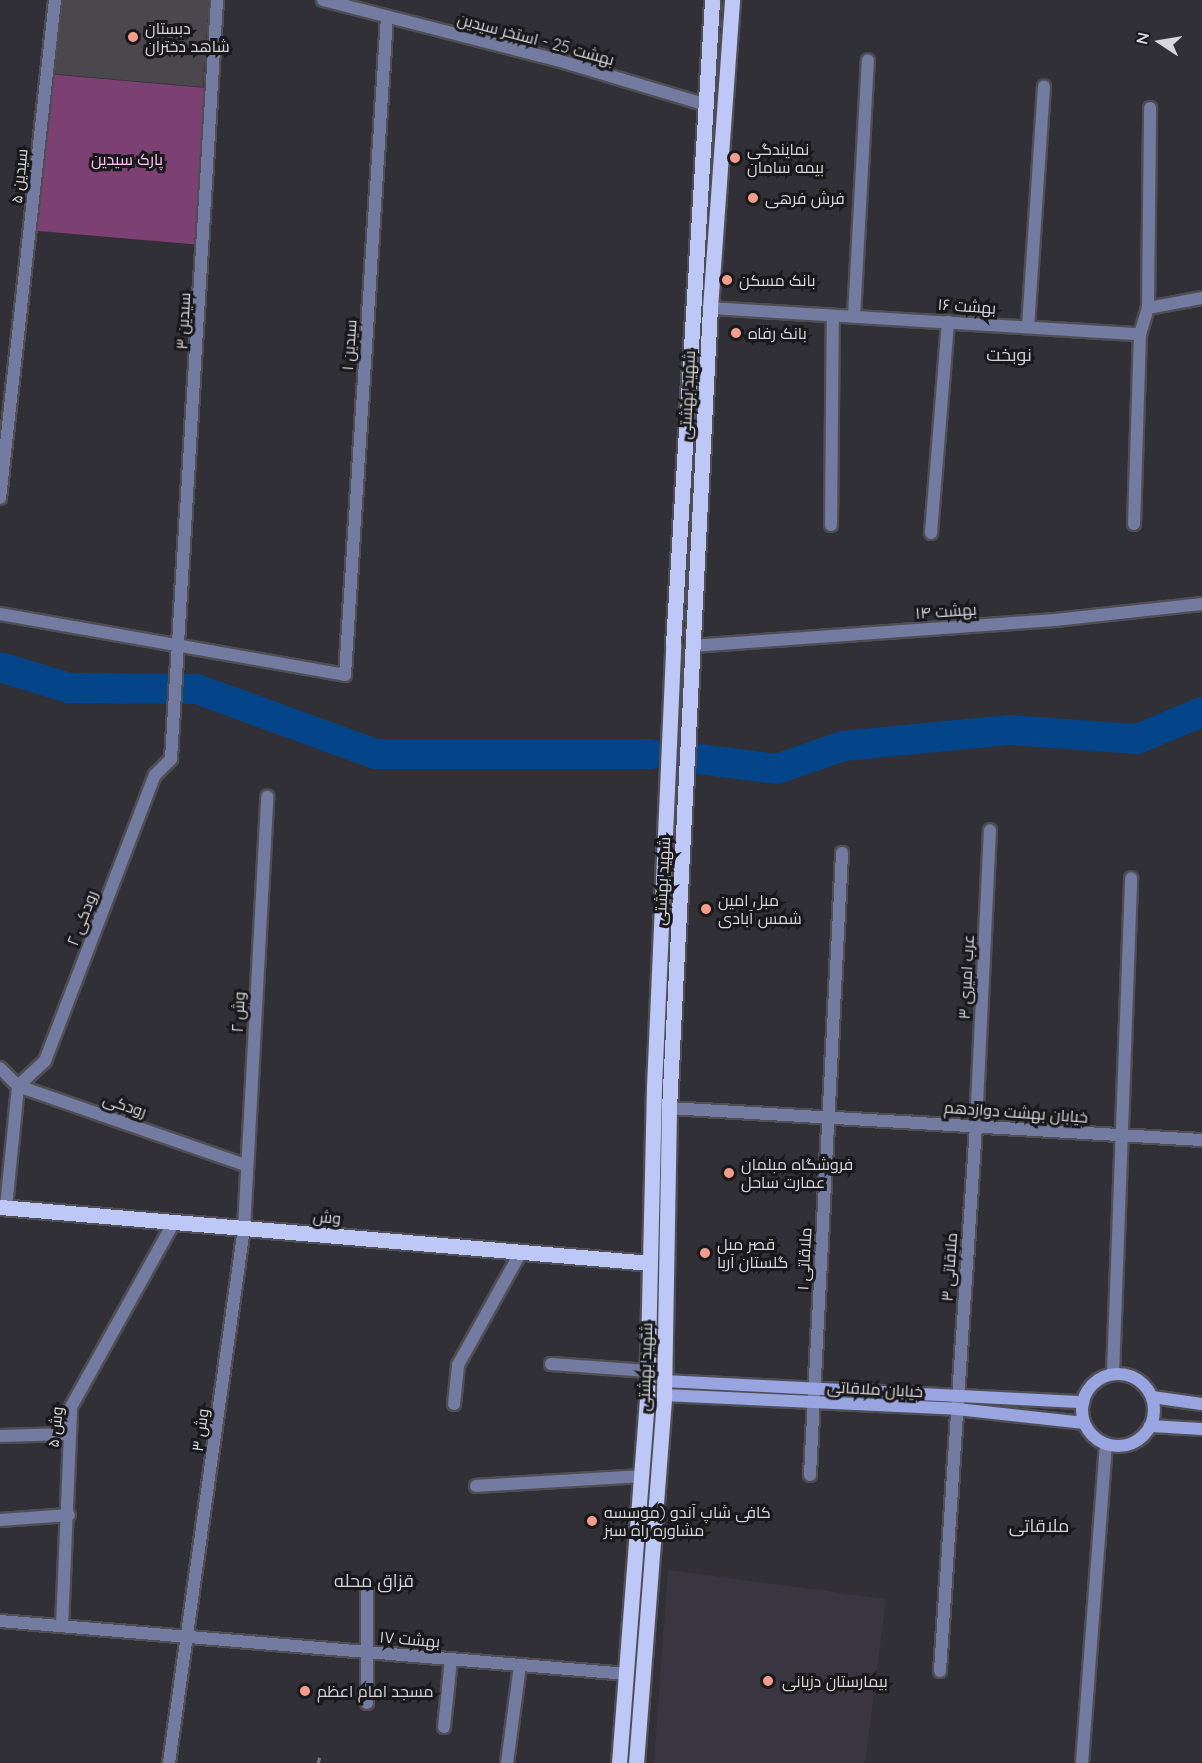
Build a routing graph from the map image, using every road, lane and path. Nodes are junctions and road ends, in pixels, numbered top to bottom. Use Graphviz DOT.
graph roads {
  1 [pos="55,0"];
  2 [pos="217,0"];
  3 [pos="323,0"];
  4 [pos="712,0"];
  5 [pos="732,0"];
  6 [pos="387,17"];
  7 [pos="868,60"];
  8 [pos="1044,87"];
  9 [pos="704,104"];
  10 [pos="1150,108"];
  11 [pos="1202,298"];
  12 [pos="710,308"];
  13 [pos="1148,308"];
  14 [pos="833,316"];
  15 [pos="854,316"];
  16 [pos="948,322"];
  17 [pos="1028,327"];
  18 [pos="1140,334"];
  19 [pos="0,498"];
  20 [pos="1134,524"];
  21 [pos="831,525"];
  22 [pos="931,533"];
  23 [pos="1202,604"];
  24 [pos="0,614"];
  25 [pos="181,644"];
  26 [pos="692,646"];
  27 [pos="171,759"];
  28 [pos="267,797"];
  29 [pos="990,830"];
  30 [pos="842,853"];
  31 [pos="1131,878"];
  32 [pos="0,1068"];
  33 [pos="18,1086"];
  34 [pos="669,1108"];
  35 [pos="828,1117"];
  36 [pos="976,1126"];
  37 [pos="1124,1136"];
  38 [pos="1202,1140"];
  39 [pos="245,1164"];
  40 [pos="3,1207"];
  41 [pos="174,1222"];
  42 [pos="244,1228"];
  43 [pos="521,1252"];
  44 [pos="650,1263"];
  45 [pos="550,1364"];
  46 [pos="1113,1374"];
  47 [pos="647,1382"];
  48 [pos="812,1387"];
  49 [pos="664,1388"];
  50 [pos="957,1393"];
  51 [pos="1152,1397"];
  52 [pos="1083,1402"];
  53 [pos="811,1403"];
  54 [pos="454,1404"];
  55 [pos="1202,1404"];
  56 [pos="957,1409"];
  57 [pos="1084,1423"];
  58 [pos="1150,1426"];
  59 [pos="1202,1429"];
  60 [pos="69,1434"];
  61 [pos="0,1436"];
  62 [pos="1106,1444"];
  63 [pos="810,1475"];
  64 [pos="642,1476"];
  65 [pos="476,1486"];
  66 [pos="69,1515"];
  67 [pos="0,1520"];
  68 [pos="367,1589"];
  69 [pos="0,1621"];
  70 [pos="62,1626"];
  71 [pos="189,1637"];
  72 [pos="367,1652"];
  73 [pos="451,1659"];
  74 [pos="520,1665"];
  75 [pos="940,1671"];
  76 [pos="627,1674"];
  77 [pos="367,1703"];
  78 [pos="444,1727"];
  79 [pos="320,1756"];
  80 [pos="169,1763"];
  81 [pos="318,1763"];
  82 [pos="507,1763"];
  83 [pos="619,1763"];
  84 [pos="636,1763"];
  85 [pos="1082,1763"];
  1 -- 19 [label="street, سیدین ۵"];
  2 -- 25 [label="street, سیدین ۳"];
  3 -- 6 [label="street, بهشت 25 - استخر سیدین"];
  4 -- 9 [label="main road, شهید بهشتی"];
  5 -- 12 [label="main road, شهید بهشتی"];
  6 -- 9 [label="street, بهشت 25 - استخر سیدین"];
  6 -- 25 [label="street, سیدین ۱"];
  7 -- 15 [label="street"];
  8 -- 17 [label="street"];
  9 -- 44 [label="main road, شهید بهشتی"];
  10 -- 13 [label="street"];
  11 -- 13 [label="street"];
  12 -- 14 [label="street, ۱۶ بهشت"];
  12 -- 26 [label="main road, شهید بهشتی"];
  13 -- 18 [label="street"];
  14 -- 15 [label="street, ۱۶ بهشت"];
  14 -- 21 [label="street"];
  15 -- 16 [label="street, ۱۶ بهشت"];
  16 -- 17 [label="street, ۱۶ بهشت"];
  16 -- 22 [label="street"];
  17 -- 18 [label="street, ۱۶ بهشت"];
  18 -- 20 [label="street"];
  23 -- 26 [label="street, بهشت ۱۴"];
  24 -- 25 [label="street"];
  25 -- 27 [label="street, سیدین ۳"];
  26 -- 34 [label="main road, شهید بهشتی"];
  27 -- 33 [label="street, رودکی ۲"];
  28 -- 39 [label="street, وش ۲"];
  29 -- 36 [label="street, ۳ عرب امیری"];
  30 -- 35 [label="street, ملاقاتی ۱"];
  31 -- 37 [label="street"];
  32 -- 33 [label="street, رودکی"];
  33 -- 39 [label="street, رودکی"];
  33 -- 40 [label="street"];
  34 -- 35 [label="street, خیابان بهشت دوازدهم"];
  34 -- 49 [label="main road, شهید بهشتی"];
  35 -- 36 [label="street, خیابان بهشت دوازدهم"];
  35 -- 48 [label="street, ملاقاتی ۱"];
  36 -- 37 [label="street, خیابان بهشت دوازدهم"];
  36 -- 50 [label="street, ملاقاتی ۳"];
  37 -- 38 [label="street, خیابان بهشت دوازدهم"];
  37 -- 46 [label="street"];
  39 -- 42 [label="street, وش ۲"];
  40 -- 41 [label="main road, وش"];
  41 -- 42 [label="main road, وش"];
  41 -- 60 [label="street, وش ۵"];
  42 -- 43 [label="main road, وش"];
  42 -- 71 [label="street, وش ۳"];
  43 -- 44 [label="main road, وش"];
  43 -- 54 [label="street"];
  44 -- 47 [label="main road, شهید بهشتی"];
  45 -- 47 [label="street"];
  46 -- 51 [label="main road"];
  46 -- 52 [label="main road"];
  47 -- 49 [label="main road"];
  47 -- 64 [label="main road, شهید بهشتی"];
  48 -- 49 [label="main road, خیابان ملاقاتی"];
  48 -- 50 [label="main road, خیابان ملاقاتی"];
  48 -- 53 [label="street, ملاقاتی ۱"];
  49 -- 53 [label="main road, خیابان ملاقاتی"];
  49 -- 84 [label="main road, شهید بهشتی"];
  50 -- 52 [label="main road, خیابان ملاقاتی"];
  50 -- 56 [label="street, ملاقاتی ۳"];
  51 -- 55 [label="main road"];
  51 -- 58 [label="main road"];
  52 -- 57 [label="main road"];
  53 -- 56 [label="main road, خیابان ملاقاتی"];
  53 -- 63 [label="street, ملاقاتی ۱"];
  56 -- 57 [label="main road, خیابان ملاقاتی"];
  56 -- 75 [label="street, ملاقاتی ۳"];
  57 -- 62 [label="main road"];
  58 -- 59 [label="main road"];
  58 -- 62 [label="main road"];
  60 -- 61 [label="street"];
  60 -- 66 [label="street, وش ۵"];
  62 -- 85 [label="street"];
  64 -- 65 [label="street"];
  64 -- 76 [label="main road, شهید بهشتی"];
  66 -- 67 [label="street"];
  66 -- 70 [label="street, وش ۵"];
  68 -- 72 [label="street"];
  69 -- 70 [label="street, بهشت ۱۷"];
  70 -- 71 [label="street, بهشت ۱۷"];
  71 -- 72 [label="street, بهشت ۱۷"];
  71 -- 80 [label="street, وش ۳"];
  72 -- 73 [label="street, بهشت ۱۷"];
  72 -- 77 [label="street"];
  73 -- 74 [label="street, بهشت ۱۷"];
  73 -- 78 [label="street"];
  74 -- 76 [label="street, بهشت ۱۷"];
  74 -- 82 [label="street"];
  76 -- 83 [label="main road, شهید بهشتی"];
  79 -- 81 [label="path"];
}
